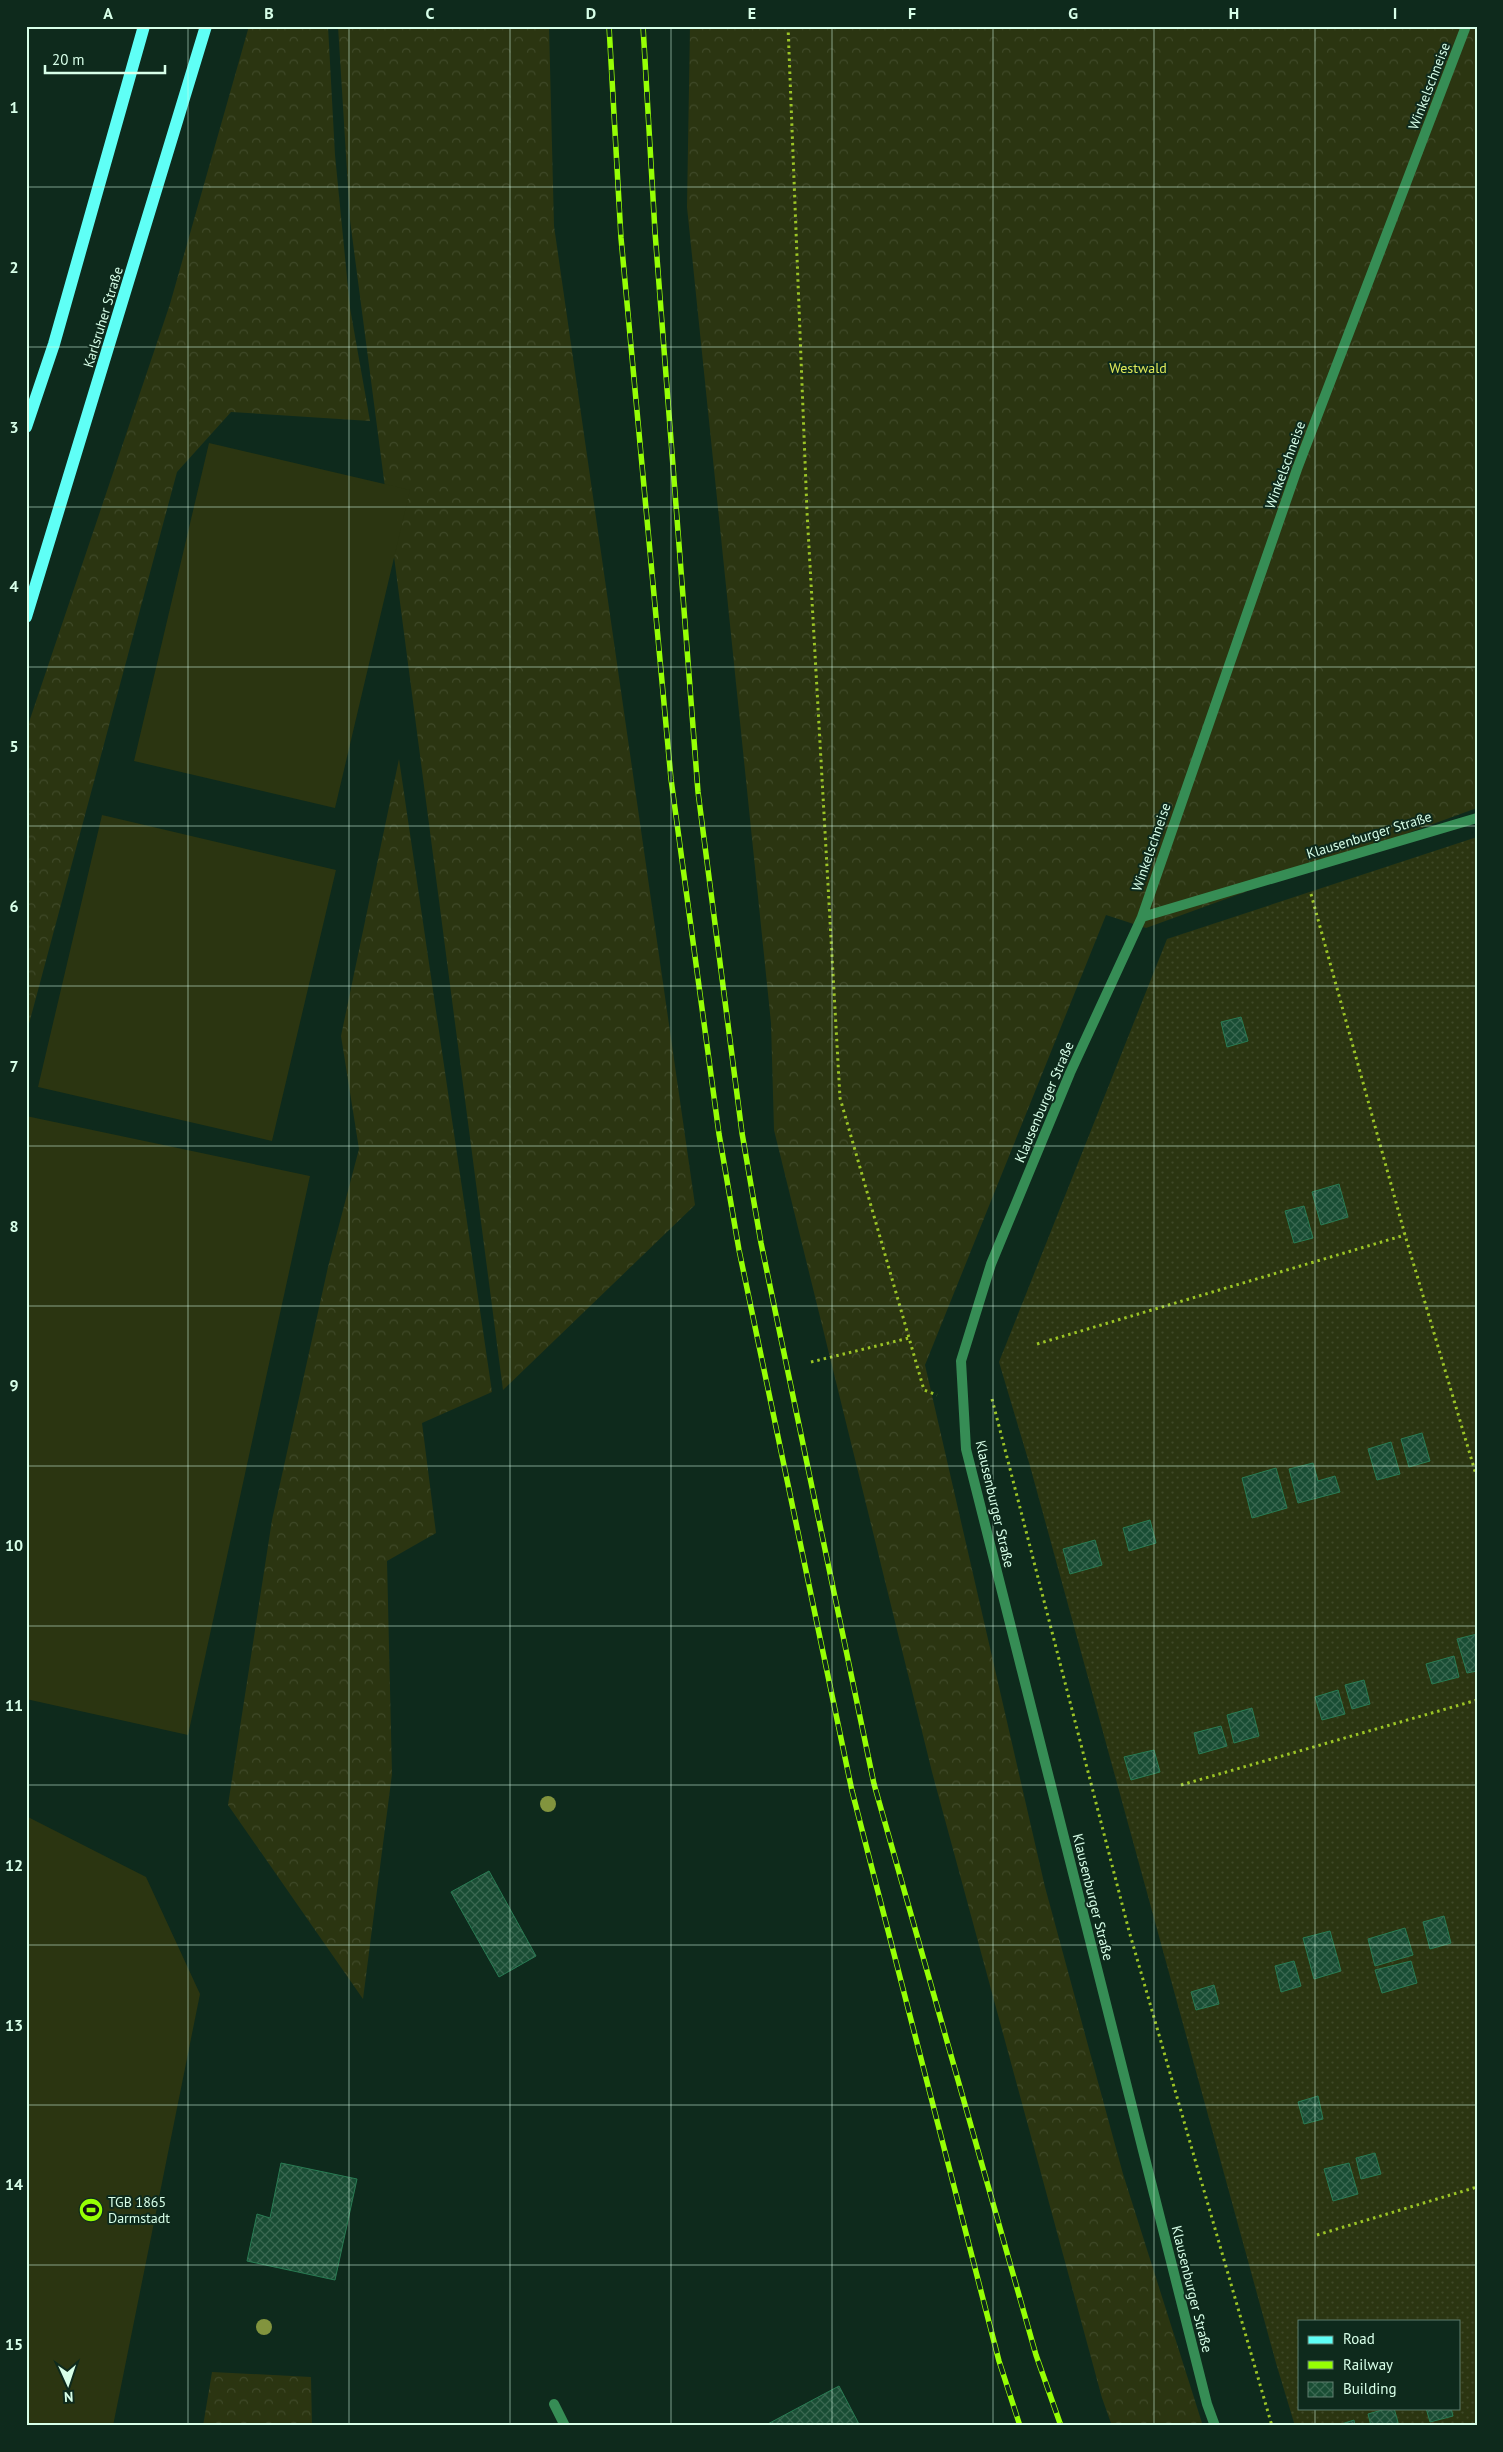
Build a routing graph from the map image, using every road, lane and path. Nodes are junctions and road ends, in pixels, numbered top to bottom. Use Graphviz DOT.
graph roads {
  1 [pos="144,26"];
  2 [pos="206,26"];
  3 [pos="788,26"];
  4 [pos="1466,26"];
  5 [pos="26,427"];
  6 [pos="26,616"];
  7 [pos="1477,818"];
  8 [pos="1304,869"];
  9 [pos="1142,917"];
  10 [pos="1405,1235"];
  11 [pos="909,1338"];
  12 [pos="1037,1344"];
  13 [pos="811,1362"];
  14 [pos="990,1395"];
  15 [pos="963,1405"];
  16 [pos="1477,1478"];
  17 [pos="1477,1700"];
  18 [pos="1181,1785"];
  19 [pos="1477,2187"];
  20 [pos="1318,2235"];
  21 [pos="554,2404"];
  22 [pos="565,2426"];
  23 [pos="1215,2426"];
  24 [pos="1272,2426"];
  1 -- 5 [label="main road"];
  2 -- 6 [label="main road, Karlsruher Straße"];
  3 -- 11 [label="path"];
  4 -- 9 [label="street, Winkelschneise"];
  7 -- 8 [label="street, Klausenburger Straße"];
  8 -- 9 [label="street, Klausenburger Straße"];
  8 -- 10 [label="path"];
  9 -- 15 [label="street, Klausenburger Straße"];
  10 -- 12 [label="path"];
  10 -- 16 [label="path"];
  11 -- 13 [label="path"];
  11 -- 15 [label="path"];
  14 -- 24 [label="path"];
  15 -- 23 [label="street, Klausenburger Straße"];
  17 -- 18 [label="path"];
  19 -- 20 [label="path"];
  21 -- 22 [label="street"];
}
